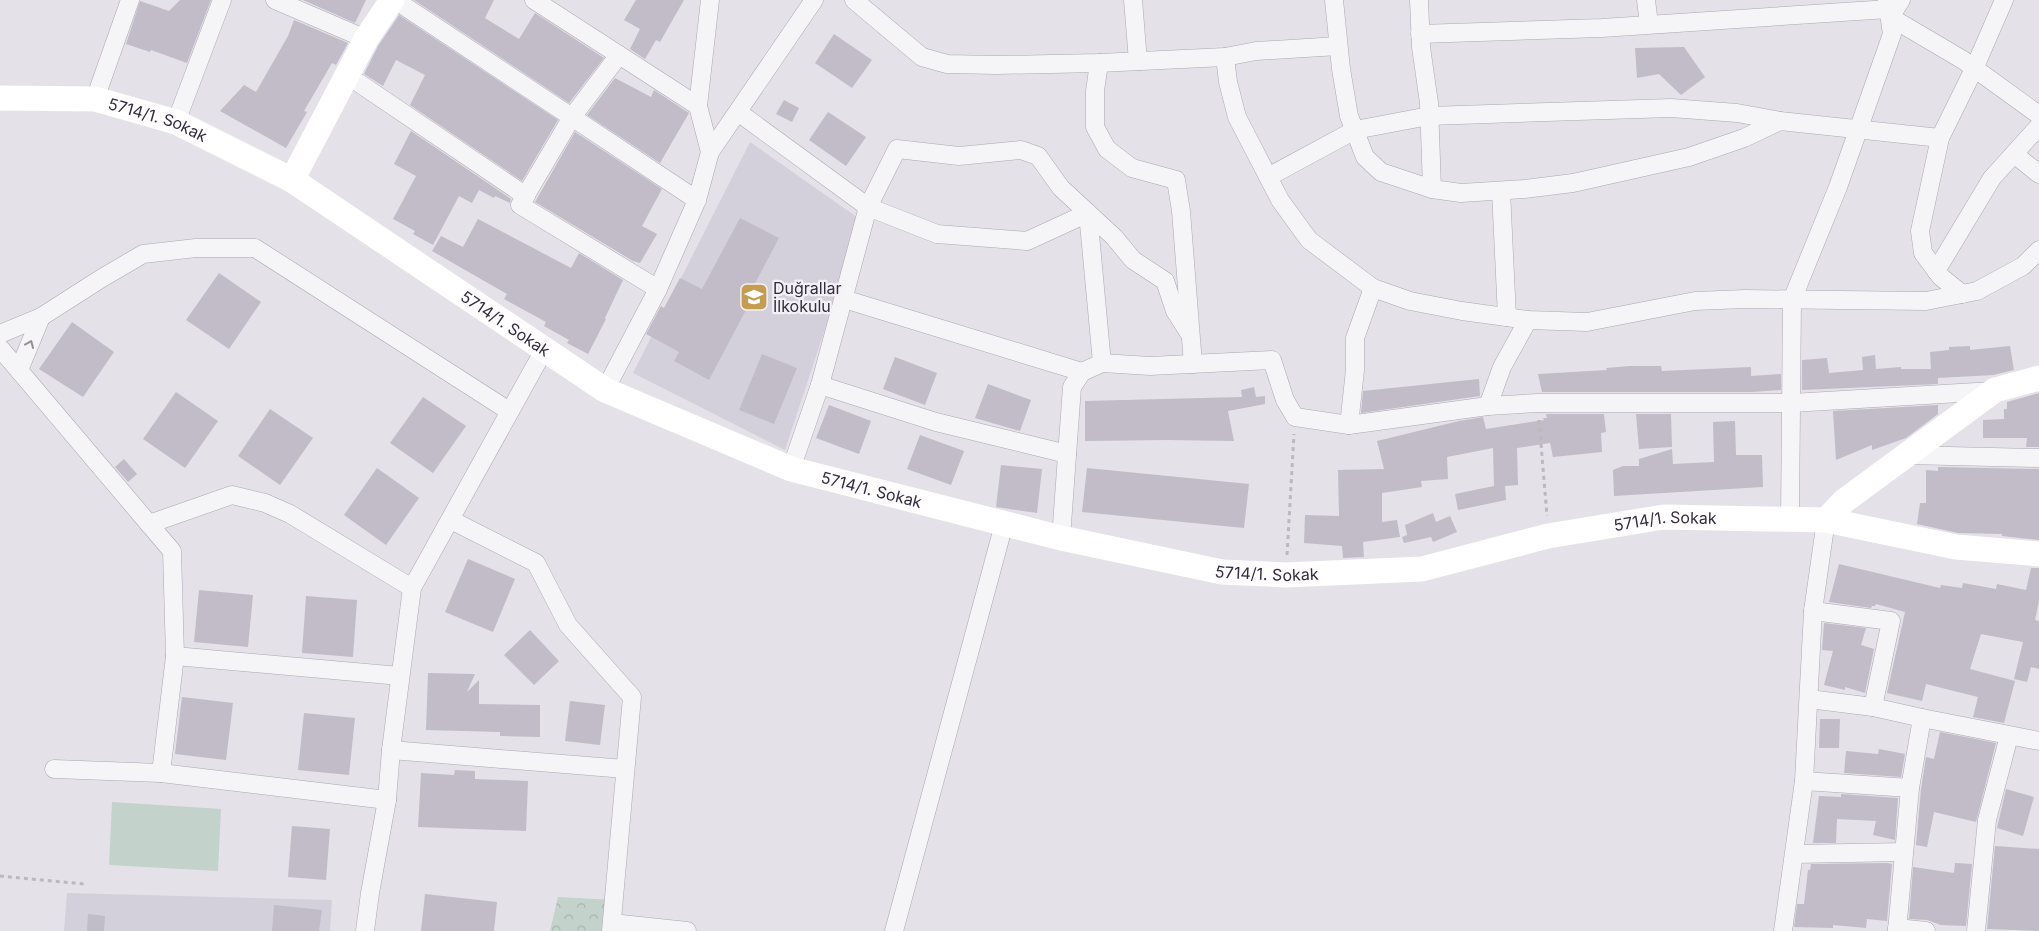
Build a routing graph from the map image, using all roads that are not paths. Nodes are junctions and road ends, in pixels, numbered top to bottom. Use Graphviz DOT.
graph roads {
  1 [pos="130,0"];
  2 [pos="222,0"];
  3 [pos="275,0"];
  4 [pos="394,0"];
  5 [pos="534,0"];
  6 [pos="710,0"];
  7 [pos="814,0"];
  8 [pos="854,0"];
  9 [pos="1133,0"];
  10 [pos="1334,0"];
  11 [pos="1419,0"];
  12 [pos="1646,0"];
  13 [pos="2004,0"];
  14 [pos="1892,6"];
  15 [pos="1764,8"];
  16 [pos="1648,24"];
  17 [pos="1420,34"];
  18 [pos="366,39"];
  19 [pos="1338,46"];
  20 [pos="619,56"];
  21 [pos="1225,57"];
  22 [pos="1138,61"];
  23 [pos="1099,63"];
  24 [pos="1974,69"];
  25 [pos="346,75"];
  26 [pos="0,98"];
  27 [pos="95,99"];
  28 [pos="698,106"];
  29 [pos="738,112"];
  30 [pos="2039,115"];
  31 [pos="1429,116"];
  32 [pos="572,117"];
  33 [pos="1780,121"];
  34 [pos="176,122"];
  35 [pos="2039,126"];
  36 [pos="1355,130"];
  37 [pos="1858,130"];
  38 [pos="1940,138"];
  39 [pos="710,152"];
  40 [pos="2014,154"];
  41 [pos="2039,174"];
  42 [pos="1268,177"];
  43 [pos="292,180"];
  44 [pos="1432,189"];
  45 [pos="1500,191"];
  46 [pos="526,196"];
  47 [pos="697,200"];
  48 [pos="868,207"];
  49 [pos="1088,213"];
  50 [pos="2039,250"];
  51 [pos="1936,271"];
  52 [pos="1374,288"];
  53 [pos="658,289"];
  54 [pos="1962,294"];
  55 [pos="844,299"];
  56 [pos="1792,300"];
  57 [pos="41,317"];
  58 [pos="1508,317"];
  59 [pos="1528,320"];
  60 [pos="1189,333"];
  61 [pos="0,334"];
  62 [pos="0,348"];
  63 [pos="544,350"];
  64 [pos="1102,363"];
  65 [pos="1193,364"];
  66 [pos="19,370"];
  67 [pos="1082,372"];
  68 [pos="2039,378"];
  69 [pos="820,385"];
  70 [pos="605,390"];
  71 [pos="1995,390"];
  72 [pos="1792,403"];
  73 [pos="1488,406"];
  74 [pos="509,411"];
  75 [pos="1349,425"];
  76 [pos="1067,454"];
  77 [pos="1907,455"];
  78 [pos="2039,458"];
  79 [pos="791,469"];
  80 [pos="1790,518"];
  81 [pos="451,520"];
  82 [pos="1826,520"];
  83 [pos="149,524"];
  84 [pos="1004,524"];
  85 [pos="1061,538"];
  86 [pos="2039,554"];
  87 [pos="412,588"];
  88 [pos="1813,611"];
  89 [pos="175,656"];
  90 [pos="400,676"];
  91 [pos="1809,700"];
  92 [pos="1873,708"];
  93 [pos="1922,718"];
  94 [pos="2009,736"];
  95 [pos="2039,741"];
  96 [pos="392,750"];
  97 [pos="54,768"];
  98 [pos="625,769"];
  99 [pos="161,773"];
  100 [pos="1804,781"];
  101 [pos="1910,788"];
  102 [pos="387,800"];
  103 [pos="1904,852"];
  104 [pos="1795,854"];
  105 [pos="612,927"];
  106 [pos="1897,930"];
  107 [pos="365,931"];
  108 [pos="687,931"];
  109 [pos="894,931"];
  110 [pos="1783,931"];
  111 [pos="1926,931"];
  112 [pos="1976,931"];
  1 -- 27 [label="street"];
  2 -- 34 [label="street"];
  3 -- 18 [label="street"];
  4 -- 18 [label="main road"];
  4 -- 32 [label="street"];
  5 -- 20 [label="street"];
  6 -- 28 [label="street"];
  7 -- 29 [label="street"];
  8 -- 23 [label="street"];
  9 -- 22 [label="street"];
  10 -- 19 [label="street"];
  11 -- 17 [label="street"];
  12 -- 16 [label="street"];
  13 -- 24 [label="street"];
  14 -- 15 [label="street"];
  14 -- 24 [label="street"];
  14 -- 37 [label="street"];
  15 -- 16 [label="street"];
  16 -- 17 [label="street"];
  17 -- 31 [label="street"];
  18 -- 25 [label="main road"];
  19 -- 21 [label="street"];
  19 -- 36 [label="street"];
  20 -- 28 [label="street"];
  20 -- 32 [label="street"];
  21 -- 22 [label="street"];
  21 -- 42 [label="street"];
  22 -- 23 [label="street"];
  23 -- 60 [label="street"];
  24 -- 30 [label="street"];
  24 -- 38 [label="street"];
  25 -- 43 [label="main road"];
  25 -- 46 [label="street"];
  26 -- 27 [label="main road, 5714/1. Sokak"];
  27 -- 34 [label="main road, 5714/1. Sokak"];
  28 -- 39 [label="street"];
  29 -- 39 [label="street"];
  29 -- 48 [label="street"];
  31 -- 33 [label="street"];
  31 -- 36 [label="street"];
  31 -- 44 [label="street"];
  32 -- 46 [label="street"];
  32 -- 47 [label="street"];
  33 -- 37 [label="street"];
  33 -- 45 [label="street"];
  34 -- 43 [label="main road, 5714/1. Sokak"];
  35 -- 40 [label="street"];
  36 -- 42 [label="street"];
  36 -- 44 [label="street"];
  37 -- 38 [label="street"];
  37 -- 56 [label="street"];
  38 -- 51 [label="street"];
  39 -- 47 [label="street"];
  40 -- 41 [label="street"];
  40 -- 51 [label="street"];
  42 -- 52 [label="street"];
  43 -- 63 [label="main road, 5714/1. Sokak"];
  44 -- 45 [label="street"];
  45 -- 58 [label="street"];
  46 -- 53 [label="street"];
  47 -- 53 [label="street"];
  48 -- 49 [label="street"];
  48 -- 49 [label="street"];
  48 -- 55 [label="street"];
  49 -- 60 [label="street"];
  49 -- 64 [label="street"];
  50 -- 54 [label="street"];
  51 -- 54 [label="street"];
  52 -- 58 [label="street"];
  52 -- 75 [label="street"];
  53 -- 70 [label="street"];
  54 -- 56 [label="street"];
  55 -- 67 [label="street"];
  55 -- 69 [label="street"];
  56 -- 59 [label="street"];
  56 -- 72 [label="street"];
  57 -- 61 [label="street"];
  66 -- 57 [label="street, one-way"];
  57 -- 74 [label="street"];
  58 -- 59 [label="street"];
  59 -- 73 [label="street"];
  60 -- 65 [label="street"];
  62 -- 66 [label="street"];
  63 -- 70 [label="main road, 5714/1. Sokak"];
  63 -- 74 [label="street"];
  64 -- 65 [label="street"];
  64 -- 67 [label="street"];
  65 -- 75 [label="street"];
  66 -- 83 [label="street"];
  67 -- 76 [label="street"];
  68 -- 71 [label="main road"];
  69 -- 76 [label="street"];
  69 -- 79 [label="street"];
  70 -- 79 [label="main road, 5714/1. Sokak"];
  71 -- 72 [label="street"];
  71 -- 77 [label="main road"];
  72 -- 73 [label="street"];
  72 -- 80 [label="street"];
  73 -- 75 [label="street"];
  74 -- 81 [label="street"];
  76 -- 85 [label="street"];
  77 -- 78 [label="street"];
  77 -- 82 [label="main road"];
  79 -- 84 [label="main road, 5714/1. Sokak"];
  80 -- 82 [label="main road, 5714/1. Sokak"];
  80 -- 85 [label="main road, 5714/1. Sokak"];
  81 -- 87 [label="street"];
  81 -- 98 [label="street"];
  82 -- 86 [label="main road, 5714/1. Sokak"];
  82 -- 88 [label="street"];
  83 -- 87 [label="street"];
  83 -- 89 [label="street"];
  84 -- 85 [label="main road, 5714/1. Sokak"];
  84 -- 109 [label="street"];
  87 -- 90 [label="street"];
  88 -- 91 [label="street"];
  88 -- 92 [label="street"];
  89 -- 90 [label="street"];
  89 -- 99 [label="street"];
  90 -- 96 [label="street"];
  91 -- 92 [label="street"];
  91 -- 100 [label="street"];
  92 -- 93 [label="street"];
  93 -- 94 [label="street"];
  93 -- 101 [label="street"];
  94 -- 95 [label="street"];
  94 -- 112 [label="street"];
  96 -- 98 [label="street"];
  96 -- 102 [label="street"];
  97 -- 99 [label="street"];
  98 -- 105 [label="street"];
  99 -- 102 [label="street"];
  100 -- 101 [label="street"];
  100 -- 104 [label="street"];
  101 -- 103 [label="street"];
  102 -- 107 [label="street"];
  103 -- 104 [label="street"];
  103 -- 106 [label="street"];
  104 -- 110 [label="street"];
  105 -- 108 [label="street"];
  106 -- 111 [label="street"];
}
